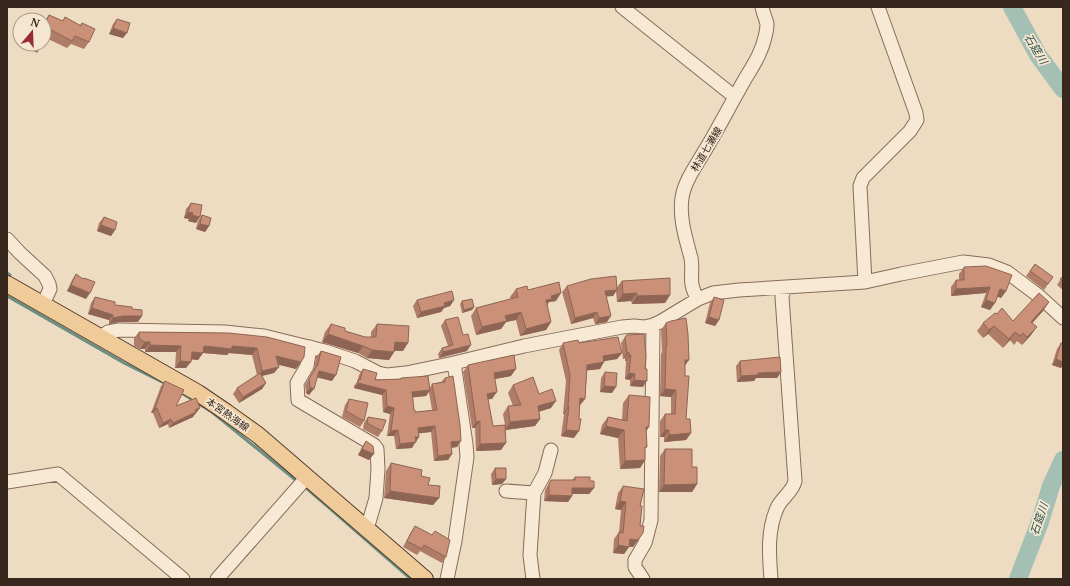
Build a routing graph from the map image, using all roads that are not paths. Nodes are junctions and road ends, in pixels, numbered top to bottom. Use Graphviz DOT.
graph roads {
  1 [pos="622,7"];
  2 [pos="762,7"];
  3 [pos="878,7"];
  4 [pos="735,97"];
  5 [pos="7,239"];
  6 [pos="866,282"];
  7 [pos="7,284"];
  8 [pos="784,288"];
  9 [pos="698,299"];
  10 [pos="43,304"];
  11 [pos="1063,318"];
  12 [pos="652,324"];
  13 [pos="100,337"];
  14 [pos="310,347"];
  15 [pos="454,364"];
  16 [pos="551,450"];
  17 [pos="307,477"];
  18 [pos="7,482"];
  19 [pos="506,491"];
  20 [pos="534,493"];
  21 [pos="366,529"];
  22 [pos="183,579"];
  23 [pos="216,579"];
  24 [pos="424,579"];
  25 [pos="447,579"];
  26 [pos="532,579"];
  27 [pos="643,579"];
  28 [pos="771,579"];
  1 -- 4 [label="street"];
  2 -- 4 [label="street, 林道七瀬線"];
  3 -- 6 [label="street"];
  4 -- 9 [label="street, 林道七瀬線"];
  5 -- 10 [label="street"];
  6 -- 8 [label="street"];
  6 -- 11 [label="street"];
  7 -- 10 [label="main road, 本宮熱海線"];
  8 -- 9 [label="street"];
  8 -- 28 [label="street"];
  9 -- 12 [label="street"];
  10 -- 13 [label="main road, 本宮熱海線"];
  12 -- 15 [label="street"];
  12 -- 27 [label="street"];
  13 -- 14 [label="street"];
  13 -- 17 [label="main road, 本宮熱海線"];
  14 -- 15 [label="street"];
  14 -- 21 [label="street"];
  15 -- 25 [label="street"];
  16 -- 20 [label="street"];
  17 -- 21 [label="main road, 本宮熱海線"];
  17 -- 23 [label="street"];
  18 -- 22 [label="street"];
  19 -- 20 [label="street"];
  20 -- 26 [label="street"];
  21 -- 24 [label="main road, 本宮熱海線"];
}
